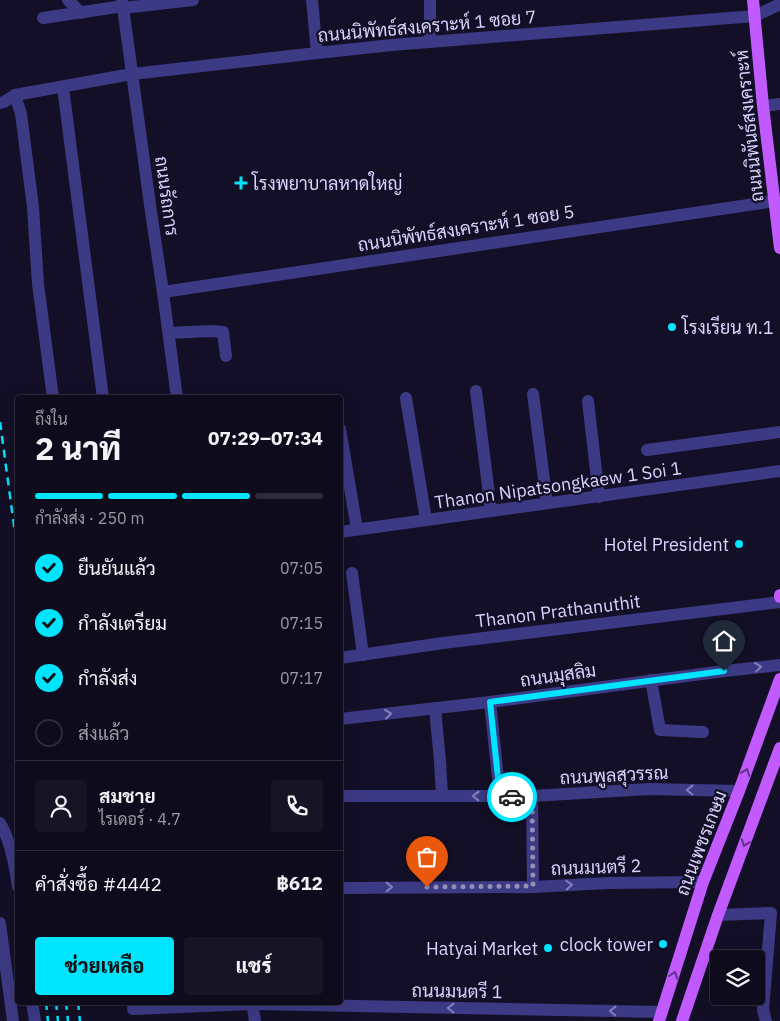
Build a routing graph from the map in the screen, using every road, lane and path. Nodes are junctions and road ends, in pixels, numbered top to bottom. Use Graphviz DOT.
graph roads {
  1 [pos="68,0"];
  2 [pos="193,0"];
  3 [pos="312,0"];
  4 [pos="430,0"];
  5 [pos="753,0"];
  6 [pos="123,4"];
  7 [pos="780,4"];
  8 [pos="80,12"];
  9 [pos="755,16"];
  10 [pos="44,18"];
  11 [pos="430,42"];
  12 [pos="316,52"];
  13 [pos="132,74"];
  14 [pos="63,86"];
  15 [pos="0,94"];
  16 [pos="15,96"];
  17 [pos="0,103"];
  18 [pos="780,104"];
  19 [pos="763,106"];
  20 [pos="775,165"];
  21 [pos="775,201"];
  22 [pos="779,225"];
  23 [pos="780,248"];
  24 [pos="163,292"];
  25 [pos="169,333"];
  26 [pos="226,356"];
  27 [pos="476,391"];
  28 [pos="533,394"];
  29 [pos="53,395"];
  30 [pos="103,395"];
  31 [pos="177,395"];
  32 [pos="406,398"];
  33 [pos="588,401"];
  34 [pos="780,432"];
  35 [pos="343,447"];
  36 [pos="647,450"];
  37 [pos="780,471"];
  38 [pos="599,497"];
  39 [pos="547,503"];
  40 [pos="491,510"];
  41 [pos="426,520"];
  42 [pos="357,529"];
  43 [pos="343,531"];
  44 [pos="352,573"];
  45 [pos="780,602"];
  46 [pos="363,655"];
  47 [pos="343,658"];
  48 [pos="780,665"];
  49 [pos="780,679"];
  50 [pos="651,680"];
  51 [pos="490,702"];
  52 [pos="435,708"];
  53 [pos="343,719"];
  54 [pos="703,732"];
  55 [pos="780,748"];
  56 [pos="739,791"];
  57 [pos="343,796"];
  58 [pos="442,796"];
  59 [pos="532,796"];
  60 [pos="500,797"];
  61 [pos="0,823"];
  62 [pos="15,872"];
  63 [pos="703,882"];
  64 [pos="533,886"];
  65 [pos="343,888"];
  66 [pos="718,914"];
  67 [pos="0,923"];
  68 [pos="2,942"];
  69 [pos="32,1005"];
  70 [pos="222,1005"];
  71 [pos="252,1005"];
  72 [pos="310,1005"];
  73 [pos="133,1011"];
  74 [pos="8,1015"];
  75 [pos="660,1017"];
  76 [pos="35,1021"];
  77 [pos="255,1021"];
  78 [pos="682,1021"];
  79 [pos="766,1021"];
  1 -- 8 [label="street"];
  2 -- 6 [label="street"];
  3 -- 12 [label="street"];
  4 -- 11 [label="street"];
  5 -- 9 [label="main road, ถนนนิพันธ์สงเคราะห์"];
  6 -- 8 [label="street"];
  6 -- 13 [label="street, ถนนรัถการ"];
  7 -- 9 [label="street"];
  8 -- 10 [label="street"];
  9 -- 11 [label="street, ถนนนิพัทธ์สงเคราะห์ 1 ซอย 7"];
  9 -- 19 [label="main road, ถนนนิพันธ์สงเคราะห์"];
  11 -- 12 [label="street, ถนนนิพัทธ์สงเคราะห์ 1 ซอย 7"];
  12 -- 13 [label="street, ถนนนิพัทธ์สงเคราะห์ 1 ซอย 7"];
  13 -- 14 [label="street, ถนนนิพัทธ์สงเคราะห์ 1 ซอย 7"];
  13 -- 24 [label="street, ถนนรัถการ"];
  14 -- 16 [label="street, ถนนนิพัทธ์สงเคราะห์ 1 ซอย 7"];
  14 -- 30 [label="street"];
  15 -- 16 [label="street"];
  16 -- 17 [label="street"];
  16 -- 29 [label="street"];
  18 -- 19 [label="street"];
  19 -- 20 [label="main road, ถนนนิพันธ์สงเคราะห์"];
  20 -- 21 [label="main road, ถนนนิพันธ์สงเคราะห์"];
  21 -- 22 [label="main road, ถนนนิพันธ์สงเคราะห์"];
  21 -- 24 [label="street, ถนนนิพัทธ์สงเคราะห์ 1 ซอย 5"];
  22 -- 23 [label="main road, ถนนนิพันธ์สงเคราะห์"];
  24 -- 25 [label="street, ถนนรัถการ"];
  25 -- 26 [label="street"];
  25 -- 31 [label="street, ถนนรัถการ"];
  27 -- 40 [label="street"];
  28 -- 39 [label="street"];
  32 -- 41 [label="street"];
  33 -- 38 [label="street"];
  34 -- 36 [label="street"];
  35 -- 42 [label="street"];
  37 -- 38 [label="street, Thanon Nipatsongkaew 1 Soi 1"];
  38 -- 39 [label="street, Thanon Nipatsongkaew 1 Soi 1"];
  39 -- 40 [label="street, Thanon Nipatsongkaew 1 Soi 1"];
  40 -- 41 [label="street, Thanon Nipatsongkaew 1 Soi 1"];
  41 -- 42 [label="street, Thanon Nipatsongkaew 1 Soi 1"];
  42 -- 43 [label="street, Thanon Nipatsongkaew 1 Soi 1"];
  44 -- 46 [label="street"];
  45 -- 46 [label="street, Thanon Prathanuthit"];
  46 -- 47 [label="street, Thanon Prathanuthit"];
  50 -- 48 [label="street, ถนนมุสลิม, one-way"];
  56 -- 49 [label="main road, ถนนเพชรเกษม, one-way"];
  50 -- 51 [label="street, ถนนมุสลิม"];
  50 -- 54 [label="street"];
  51 -- 52 [label="street, ถนนมุสลิม"];
  51 -- 60 [label="street"];
  53 -- 52 [label="street, ถนนมุสลิม, one-way"];
  52 -- 58 [label="street"];
  55 -- 66 [label="main road, one-way"];
  56 -- 59 [label="street, ถนนพูลสุวรรณ, one-way"];
  56 -- 63 [label="main road, ถนนเพชรเกษม"];
  57 -- 58 [label="street, ถนนพูลสุวรรณ"];
  60 -- 58 [label="street, ถนนพูลสุวรรณ, one-way"];
  59 -- 60 [label="street, ถนนพูลสุวรรณ"];
  59 -- 64 [label="street"];
  61 -- 62 [label="street"];
  64 -- 63 [label="street, ถนนมนตรี 2, one-way"];
  75 -- 63 [label="main road, ถนนเพชรเกษม, one-way"];
  65 -- 64 [label="street, ถนนมนตรี 2, one-way"];
  66 -- 78 [label="main road"];
  66 -- 79 [label="street"];
  67 -- 68 [label="street"];
  68 -- 74 [label="street"];
  69 -- 76 [label="street"];
  70 -- 73 [label="street, ถนนมนตรี 1"];
  71 -- 77 [label="street"];
  75 -- 72 [label="street, ถนนมนตรี 1, one-way"];
}
